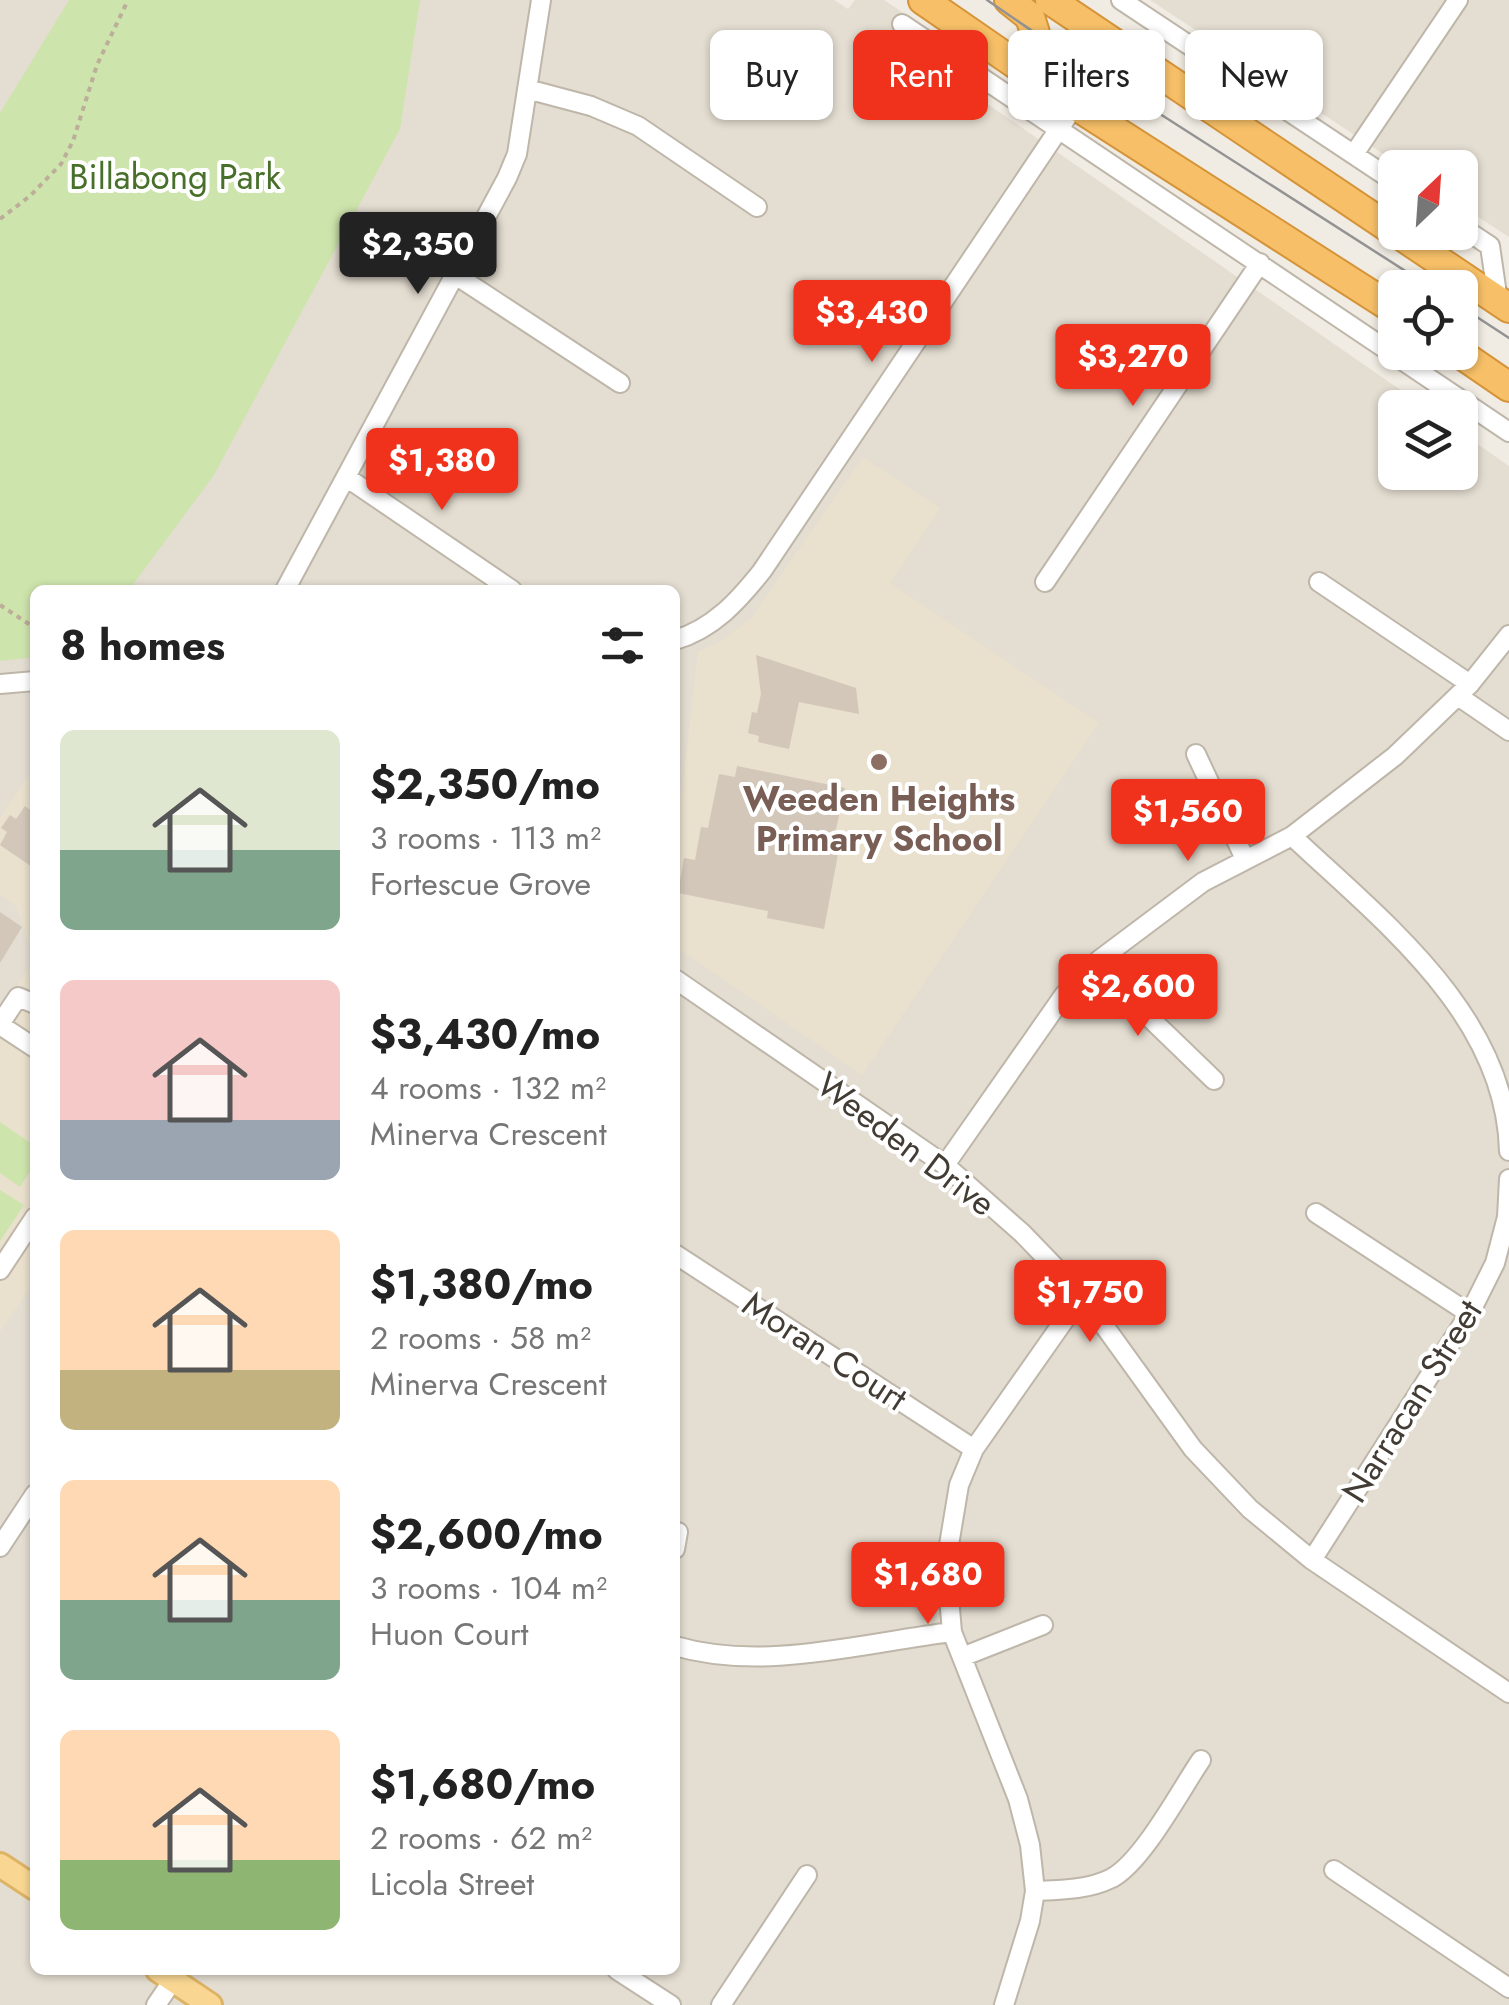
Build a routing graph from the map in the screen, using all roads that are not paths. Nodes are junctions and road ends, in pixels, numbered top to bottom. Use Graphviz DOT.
graph roads {
  1 [pos="541,0"];
  2 [pos="923,0"];
  3 [pos="1009,0"];
  4 [pos="1050,0"];
  5 [pos="1121,0"];
  6 [pos="1458,0"];
  7 [pos="902,24"];
  8 [pos="1034,30"];
  9 [pos="1008,59"];
  10 [pos="527,89"];
  11 [pos="1065,120"];
  12 [pos="1099,120"];
  13 [pos="1059,129"];
  14 [pos="1354,154"];
  15 [pos="1378,170"];
  16 [pos="757,207"];
  17 [pos="1378,220"];
  18 [pos="1478,238"];
  19 [pos="1423,250"];
  20 [pos="1260,263"];
  21 [pos="450,269"];
  22 [pos="1378,299"];
  23 [pos="1503,304"];
  24 [pos="1478,366"];
  25 [pos="620,383"];
  26 [pos="1509,387"];
  27 [pos="1509,432"];
  28 [pos="346,477"];
  29 [pos="1045,582"];
  30 [pos="1319,582"];
  31 [pos="288,585"];
  32 [pos="505,585"];
  33 [pos="1509,636"];
  34 [pos="680,639"];
  35 [pos="30,681"];
  36 [pos="0,684"];
  37 [pos="1464,690"];
  38 [pos="1509,731"];
  39 [pos="1196,754"];
  40 [pos="1292,836"];
  41 [pos="1245,859"];
  42 [pos="1094,964"];
  43 [pos="680,982"];
  44 [pos="30,1002"];
  45 [pos="0,1025"];
  46 [pos="30,1045"];
  47 [pos="1214,1080"];
  48 [pos="1509,1126"];
  49 [pos="1509,1150"];
  50 [pos="945,1165"];
  51 [pos="1509,1179"];
  52 [pos="1316,1213"];
  53 [pos="30,1225"];
  54 [pos="680,1257"];
  55 [pos="0,1270"];
  56 [pos="1082,1295"];
  57 [pos="1470,1314"];
  58 [pos="974,1449"];
  59 [pos="30,1502"];
  60 [pos="0,1547"];
  61 [pos="1312,1560"];
  62 [pos="1043,1625"];
  63 [pos="952,1632"];
  64 [pos="680,1647"];
  65 [pos="962,1656"];
  66 [pos="1509,1693"];
  67 [pos="1201,1760"];
  68 [pos="0,1865"];
  69 [pos="1334,1870"];
  70 [pos="807,1875"];
  71 [pos="30,1885"];
  72 [pos="1035,1891"];
  73 [pos="165,1975"];
  74 [pos="625,1975"];
  75 [pos="1509,1988"];
  76 [pos="156,2005"];
  77 [pos="210,2005"];
  78 [pos="670,2005"];
  79 [pos="722,2005"];
  80 [pos="1004,2005"];
  1 -- 10 [label="street"];
  2 -- 9 [label="highway"];
  3 -- 8 [label="highway"];
  4 -- 17 [label="highway"];
  5 -- 14 [label="street"];
  6 -- 14 [label="street"];
  7 -- 13 [label="street"];
  10 -- 16 [label="street"];
  10 -- 21 [label="street"];
  11 -- 13 [label="street"];
  12 -- 22 [label="highway"];
  13 -- 20 [label="street"];
  13 -- 34 [label="street"];
  14 -- 15 [label="street"];
  18 -- 23 [label="street"];
  19 -- 23 [label="highway"];
  20 -- 27 [label="street"];
  20 -- 29 [label="street"];
  21 -- 25 [label="street"];
  21 -- 28 [label="street"];
  24 -- 26 [label="highway"];
  28 -- 31 [label="street"];
  28 -- 32 [label="street"];
  30 -- 37 [label="street"];
  33 -- 37 [label="street"];
  35 -- 36 [label="street"];
  37 -- 38 [label="street"];
  37 -- 40 [label="street"];
  39 -- 41 [label="street"];
  40 -- 41 [label="street"];
  40 -- 48 [label="street"];
  41 -- 42 [label="street"];
  42 -- 47 [label="street"];
  42 -- 50 [label="street"];
  43 -- 50 [label="street, Weeden Drive"];
  44 -- 45 [label="street"];
  45 -- 46 [label="street"];
  48 -- 49 [label="street"];
  50 -- 56 [label="street, Weeden Drive"];
  51 -- 57 [label="street, Narracan Street"];
  52 -- 57 [label="street"];
  53 -- 55 [label="street"];
  54 -- 58 [label="street, Moran Court"];
  56 -- 58 [label="street"];
  56 -- 61 [label="street, Weeden Drive"];
  57 -- 61 [label="street, Narracan Street"];
  58 -- 63 [label="street"];
  59 -- 60 [label="street"];
  61 -- 66 [label="street, Weeden Drive"];
  62 -- 65 [label="street"];
  63 -- 64 [label="street"];
  63 -- 65 [label="street"];
  65 -- 72 [label="street"];
  67 -- 72 [label="street"];
  68 -- 71 [label="main road"];
  69 -- 75 [label="street"];
  70 -- 79 [label="street"];
  72 -- 80 [label="street"];
  73 -- 76 [label="street"];
  73 -- 77 [label="main road"];
  74 -- 78 [label="street"];
}
